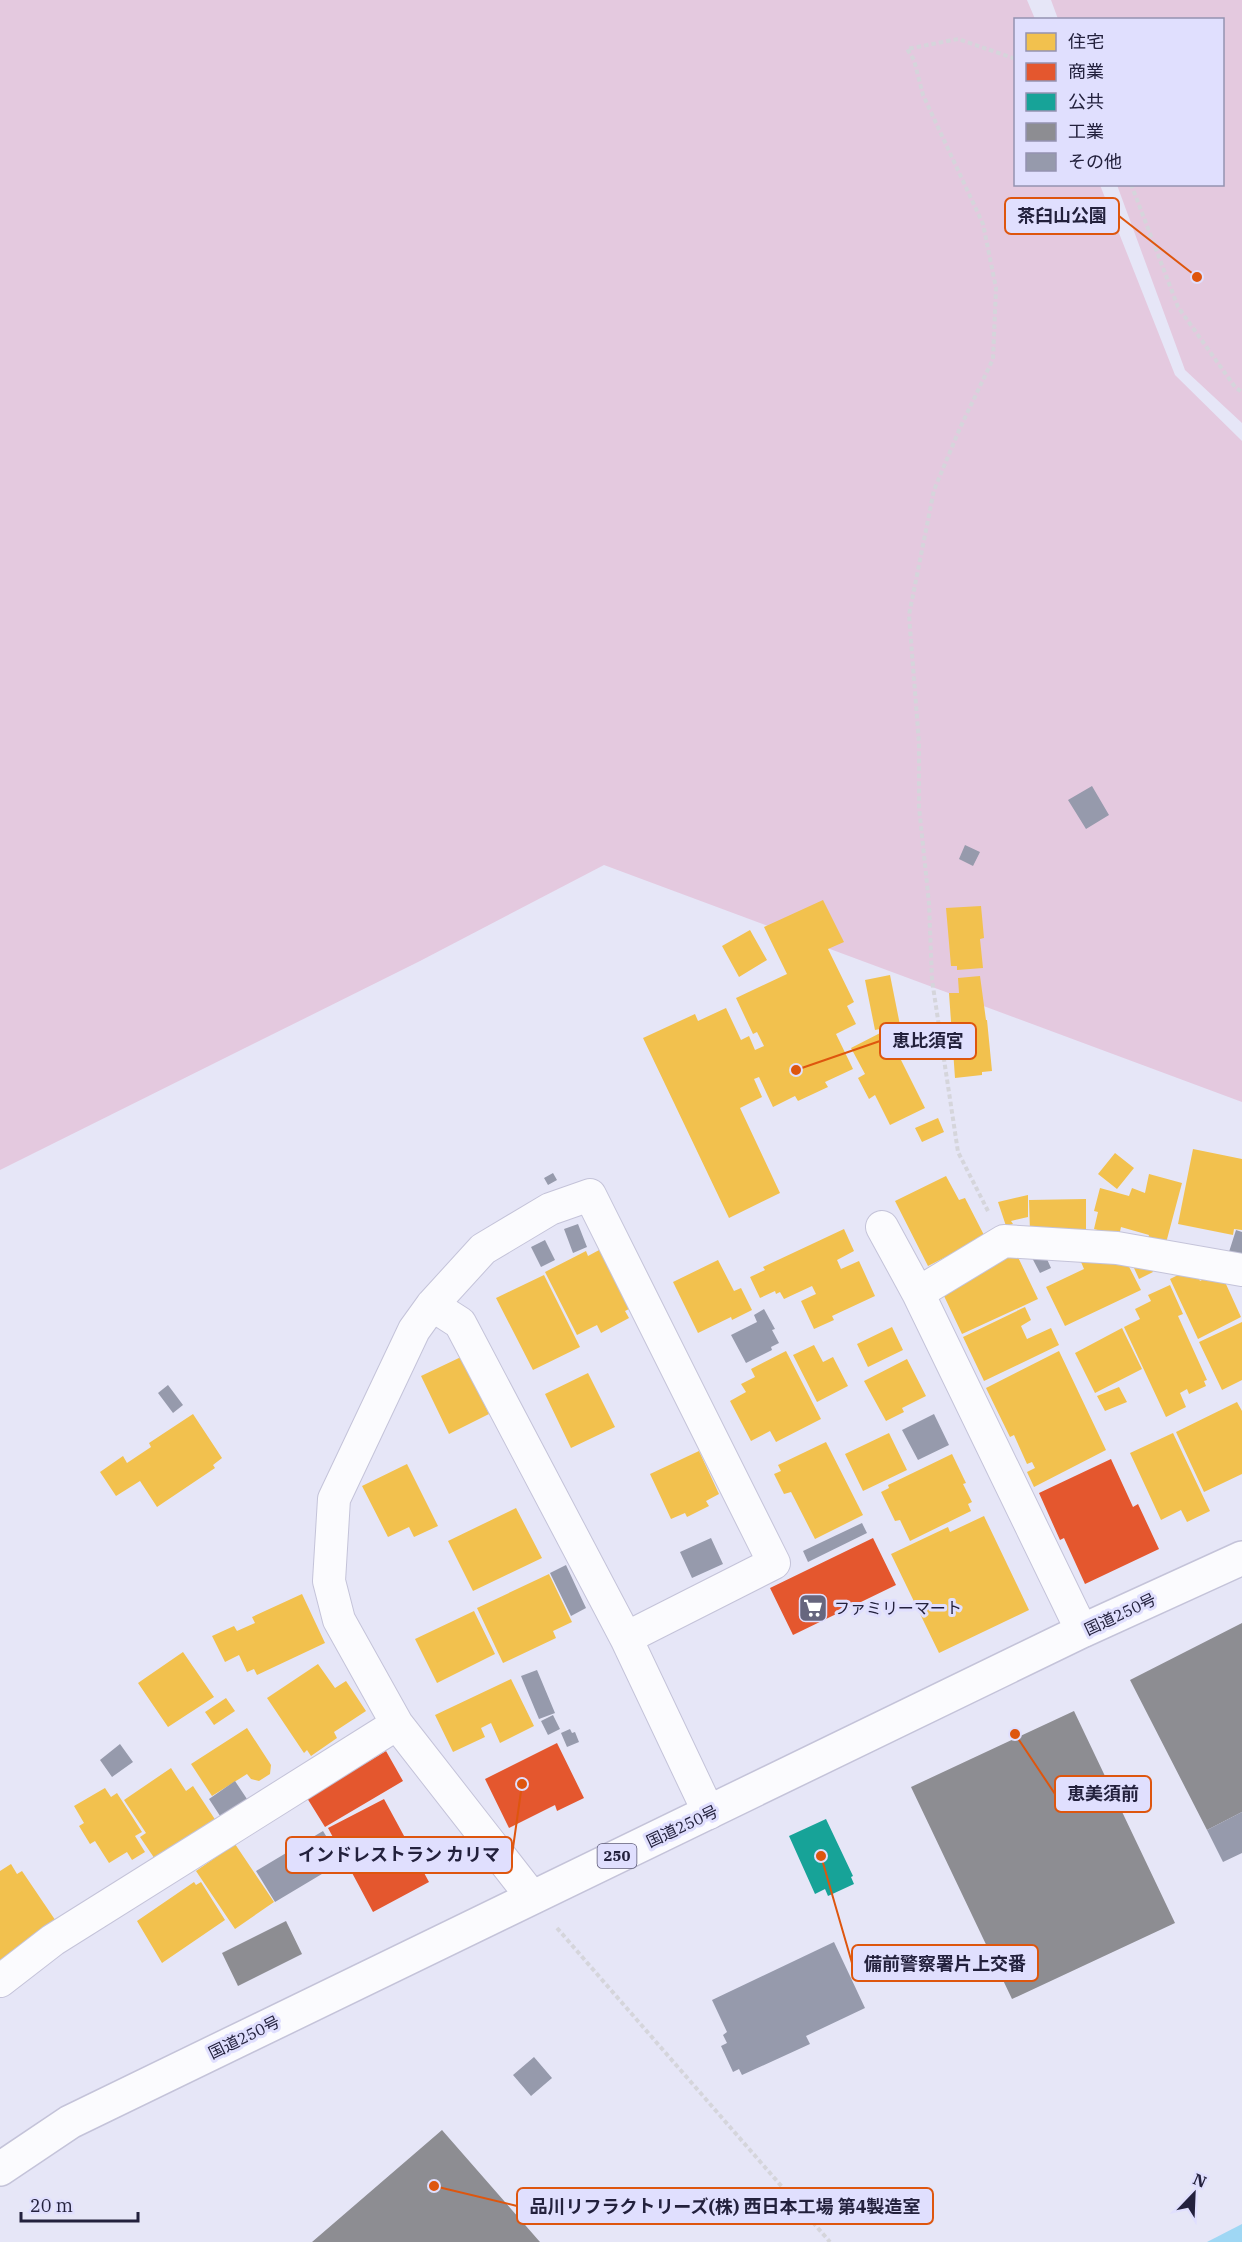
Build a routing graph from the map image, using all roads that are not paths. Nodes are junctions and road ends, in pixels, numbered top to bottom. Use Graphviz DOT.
graph roads {
  1 [pos="882,1227"];
  2 [pos="1242,1270"];
  3 [pos="918,1293"];
  4 [pos="432,1305"];
  5 [pos="1242,1558"];
  6 [pos="1082,1631"];
  7 [pos="626,1638"];
  8 [pos="397,1724"];
  9 [pos="709,1813"];
  10 [pos="532,1897"];
  11 [pos="0,1981"];
  12 [pos="0,2169"];
  1 -- 3 [label="street"];
  2 -- 3 [label="street"];
  3 -- 6 [label="street"];
  4 -- 7 [label="street"];
  4 -- 7 [label="street"];
  4 -- 8 [label="street"];
  5 -- 6 [label="highway, 国道250号 / 250"];
  6 -- 9 [label="highway, 国道250号 / 250"];
  7 -- 9 [label="street"];
  8 -- 10 [label="street"];
  8 -- 11 [label="street"];
  9 -- 10 [label="highway, 国道250号 / 250"];
  10 -- 12 [label="highway, 国道250号 / 250"];
}
